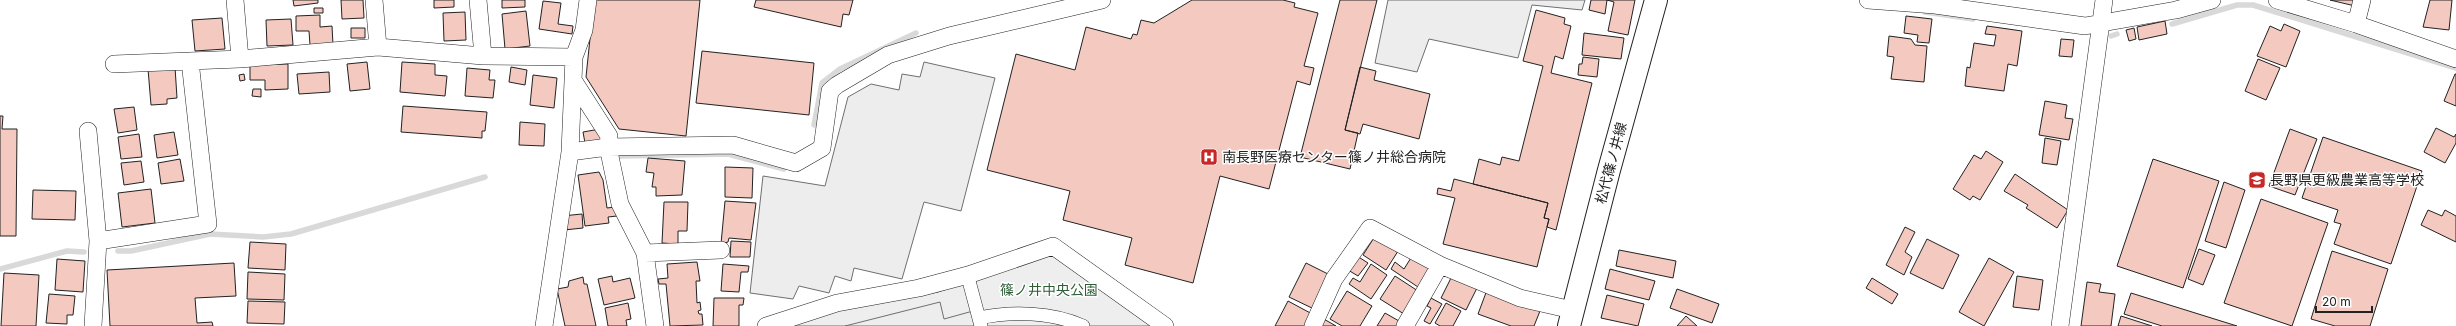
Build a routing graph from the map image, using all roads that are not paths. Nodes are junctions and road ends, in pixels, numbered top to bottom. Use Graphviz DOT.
graph roads {
  1 [pos="235,0"];
  2 [pos="374,0"];
  3 [pos="478,0"];
  4 [pos="588,0"];
  5 [pos="1102,0"];
  6 [pos="1656,0"];
  7 [pos="1868,0"];
  8 [pos="2104,0"];
  9 [pos="2212,0"];
  10 [pos="2277,0"];
  11 [pos="2362,0"];
  12 [pos="2102,23"];
  13 [pos="2356,24"];
  14 [pos="378,47"];
  15 [pos="483,56"];
  16 [pos="574,57"];
  17 [pos="240,59"];
  18 [pos="2456,60"];
  19 [pos="190,61"];
  20 [pos="114,64"];
  21 [pos="575,83"];
  22 [pos="88,131"];
  23 [pos="608,146"];
  24 [pos="570,152"];
  25 [pos="98,241"];
  26 [pos="720,250"];
  27 [pos="645,253"];
  28 [pos="1440,265"];
  29 [pos="970,281"];
  30 [pos="1570,318"];
  31 [pos="980,322"];
  32 [pos="93,326"];
  33 [pos="544,326"];
  34 [pos="655,326"];
  35 [pos="766,326"];
  36 [pos="1083,326"];
  37 [pos="1165,326"];
  38 [pos="1313,326"];
  39 [pos="1406,326"];
  40 [pos="2060,326"];
  1 -- 17 [label="street"];
  2 -- 14 [label="street"];
  3 -- 15 [label="street"];
  4 -- 16 [label="street"];
  5 -- 23 [label="street"];
  6 -- 30 [label="main road, 松代篠ノ井線"];
  7 -- 12 [label="street"];
  8 -- 12 [label="street"];
  9 -- 12 [label="street"];
  10 -- 13 [label="street"];
  11 -- 13 [label="street"];
  12 -- 40 [label="street"];
  13 -- 18 [label="street"];
  14 -- 15 [label="street"];
  14 -- 17 [label="street"];
  15 -- 16 [label="street"];
  16 -- 21 [label="street"];
  17 -- 19 [label="street"];
  19 -- 20 [label="street"];
  19 -- 25 [label="street"];
  21 -- 23 [label="street"];
  21 -- 24 [label="street"];
  22 -- 25 [label="street"];
  23 -- 24 [label="street"];
  23 -- 27 [label="street"];
  24 -- 33 [label="street"];
  25 -- 32 [label="street"];
  26 -- 27 [label="street"];
  27 -- 34 [label="street"];
  28 -- 30 [label="street"];
  28 -- 38 [label="street"];
  28 -- 39 [label="street"];
  29 -- 31 [label="street"];
  31 -- 36 [label="street"];
  35 -- 37 [label="street"];
}
